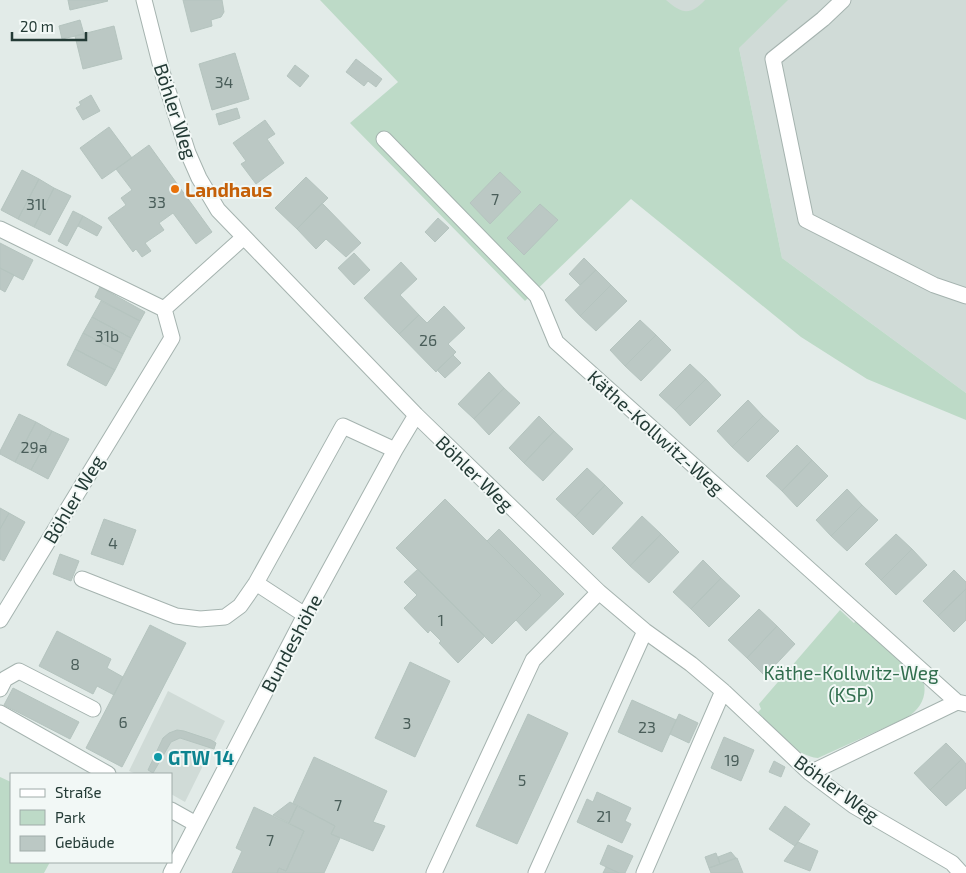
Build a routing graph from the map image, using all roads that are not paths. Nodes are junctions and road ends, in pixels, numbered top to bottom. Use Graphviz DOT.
graph roads {
  1 [pos="144,0"];
  2 [pos="843,0"];
  3 [pos="384,139"];
  4 [pos="0,229"];
  5 [pos="244,237"];
  6 [pos="966,296"];
  7 [pos="164,309"];
  8 [pos="416,415"];
  9 [pos="395,450"];
  10 [pos="82,579"];
  11 [pos="256,583"];
  12 [pos="599,592"];
  13 [pos="2,612"];
  14 [pos="304,615"];
  15 [pos="645,631"];
  16 [pos="0,689"];
  17 [pos="723,690"];
  18 [pos="961,703"];
  19 [pos="93,709"];
  20 [pos="0,713"];
  21 [pos="106,773"];
  22 [pos="810,773"];
  23 [pos="172,811"];
  24 [pos="196,824"];
  25 [pos="171,873"];
  26 [pos="434,873"];
  27 [pos="536,873"];
  28 [pos="644,873"];
  29 [pos="961,873"];
  1 -- 5 [label="street, Böhler Weg"];
  2 -- 6 [label="street"];
  3 -- 18 [label="street, Käthe-Kollwitz-Weg"];
  4 -- 7 [label="street"];
  5 -- 7 [label="street"];
  5 -- 8 [label="street, Böhler Weg"];
  7 -- 13 [label="street, Böhler Weg"];
  8 -- 9 [label="street, Bundeshöhe"];
  8 -- 12 [label="street, Böhler Weg"];
  9 -- 11 [label="street"];
  9 -- 14 [label="street, Bundeshöhe"];
  10 -- 11 [label="street"];
  11 -- 14 [label="street"];
  12 -- 15 [label="street, Böhler Weg"];
  12 -- 26 [label="street"];
  14 -- 24 [label="street, Bundeshöhe"];
  15 -- 17 [label="street, Böhler Weg"];
  15 -- 27 [label="street"];
  16 -- 19 [label="street"];
  17 -- 22 [label="street, Böhler Weg"];
  17 -- 28 [label="street"];
  18 -- 22 [label="street, Käthe-Kollwitz-Weg"];
  20 -- 21 [label="street"];
  22 -- 29 [label="street, Böhler Weg"];
  23 -- 24 [label="street"];
  24 -- 25 [label="street, Bundeshöhe"];
}
